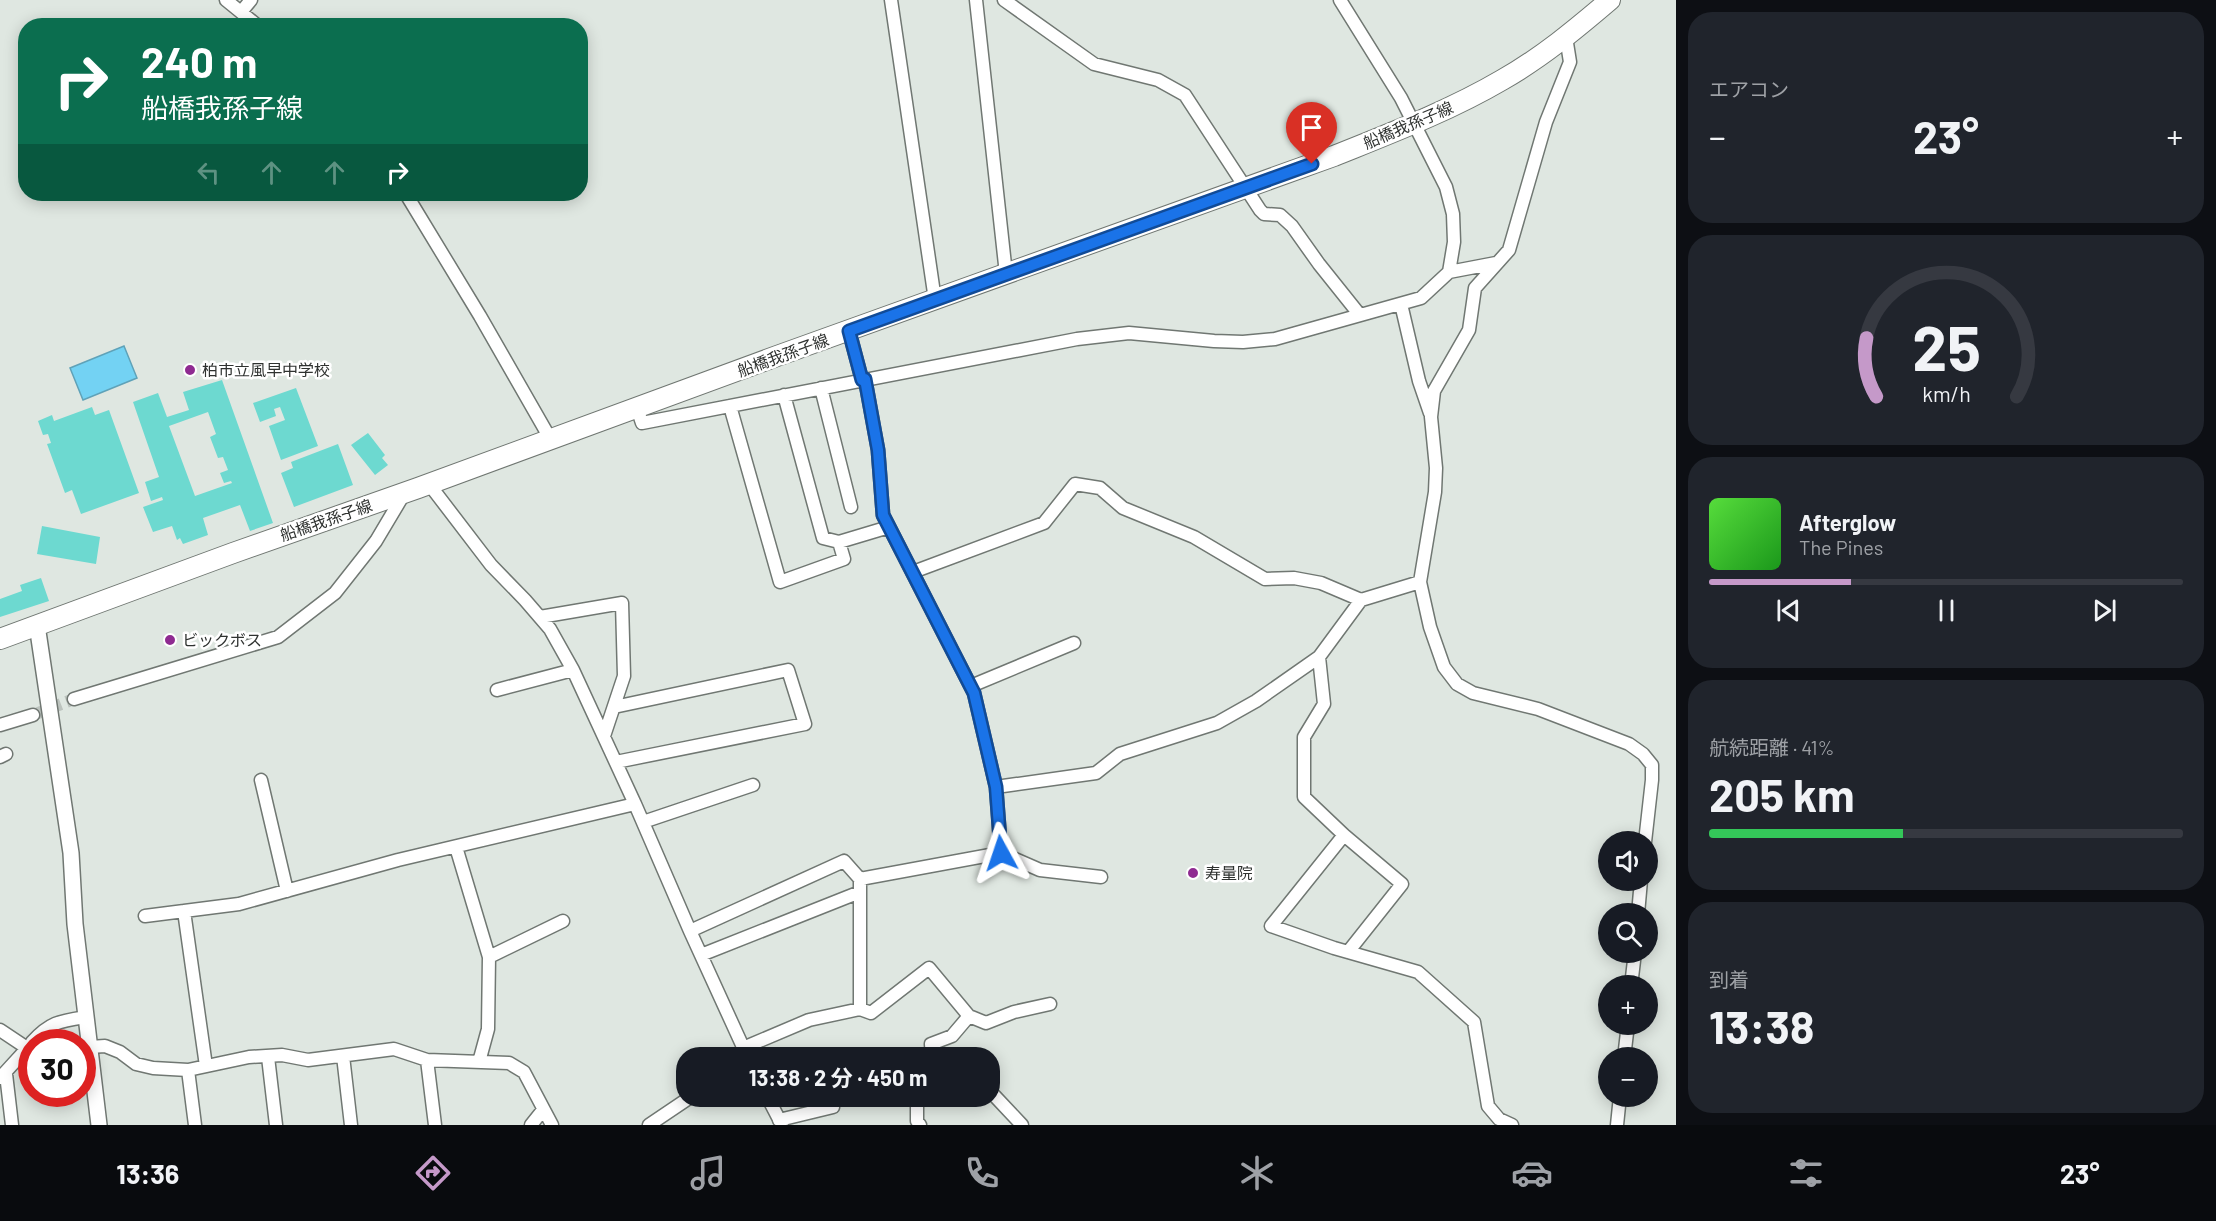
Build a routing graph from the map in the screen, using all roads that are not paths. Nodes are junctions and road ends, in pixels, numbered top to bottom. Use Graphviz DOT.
graph roads {
  1 [pos="226,0"];
  2 [pos="251,0"];
  3 [pos="891,0"];
  4 [pos="976,0"];
  5 [pos="1004,0"];
  6 [pos="1340,0"];
  7 [pos="1610,0"];
  8 [pos="1020,5"];
  9 [pos="241,12"];
  10 [pos="248,18"];
  11 [pos="1566,37"];
  12 [pos="1416,123"];
  13 [pos="1246,188"];
  14 [pos="410,201"];
  15 [pos="1496,263"];
  16 [pos="1449,272"];
  17 [pos="1006,274"];
  18 [pos="935,300"];
  19 [pos="1401,304"];
  20 [pos="1359,314"];
  21 [pos="849,331"];
  22 [pos="863,380"];
  23 [pos="821,388"];
  24 [pos="784,395"];
  25 [pos="730,406"];
  26 [pos="637,408"];
  27 [pos="1431,417"];
  28 [pos="550,440"];
  29 [pos="429,484"];
  30 [pos="404,493"];
  31 [pos="851,507"];
  32 [pos="889,527"];
  33 [pos="839,542"];
  34 [pos="913,572"];
  35 [pos="1420,582"];
  36 [pos="1361,600"];
  37 [pos="540,617"];
  38 [pos="37,625"];
  39 [pos="0,639"];
  40 [pos="1074,643"];
  41 [pos="1319,657"];
  42 [pos="573,670"];
  43 [pos="971,686"];
  44 [pos="497,690"];
  45 [pos="74,699"];
  46 [pos="614,707"];
  47 [pos="33,715"];
  48 [pos="0,725"];
  49 [pos="604,736"];
  50 [pos="616,762"];
  51 [pos="261,780"];
  52 [pos="753,785"];
  53 [pos="996,787"];
  54 [pos="636,804"];
  55 [pos="643,822"];
  56 [pos="1646,831"];
  57 [pos="1344,835"];
  58 [pos="456,847"];
  59 [pos="1001,853"];
  60 [pos="1101,877"];
  61 [pos="860,886"];
  62 [pos="287,891"];
  63 [pos="184,911"];
  64 [pos="144,916"];
  65 [pos="563,921"];
  66 [pos="690,932"];
  67 [pos="1348,952"];
  68 [pos="701,956"];
  69 [pos="489,957"];
  70 [pos="1050,1004"];
  71 [pos="860,1009"];
  72 [pos="969,1016"];
  73 [pos="86,1017"];
  74 [pos="46,1029"];
  75 [pos="88,1029"];
  76 [pos="0,1030"];
  77 [pos="18,1039"];
  78 [pos="96,1047"];
  79 [pos="742,1047"];
  80 [pos="757,1047"];
  81 [pos="931,1047"];
  82 [pos="343,1056"];
  83 [pos="268,1057"];
  84 [pos="18,1059"];
  85 [pos="427,1060"];
  86 [pos="479,1062"];
  87 [pos="206,1066"];
  88 [pos="188,1070"];
  89 [pos="3,1076"];
  90 [pos="96,1099"];
  91 [pos="1000,1102"];
  92 [pos="676,1107"];
  93 [pos="772,1107"];
  94 [pos="832,1107"];
  95 [pos="917,1107"];
  96 [pos="1619,1107"];
  97 [pos="543,1110"];
  98 [pos="780,1123"];
  99 [pos="12,1125"];
  100 [pos="99,1125"];
  101 [pos="195,1125"];
  102 [pos="276,1125"];
  103 [pos="351,1125"];
  104 [pos="435,1125"];
  105 [pos="531,1125"];
  106 [pos="552,1125"];
  107 [pos="649,1125"];
  108 [pos="920,1125"];
  109 [pos="1022,1125"];
  110 [pos="1512,1125"];
  111 [pos="1617,1125"];
  1 -- 9 [label="street"];
  2 -- 9 [label="street"];
  3 -- 18 [label="street"];
  4 -- 17 [label="street"];
  5 -- 8 [label="street"];
  6 -- 12 [label="street"];
  7 -- 11 [label="main road, 船橋我孫子線"];
  8 -- 13 [label="street"];
  9 -- 10 [label="street"];
  11 -- 12 [label="main road, 船橋我孫子線"];
  11 -- 15 [label="street"];
  12 -- 13 [label="main road, 船橋我孫子線"];
  12 -- 16 [label="street"];
  13 -- 17 [label="main road, 船橋我孫子線"];
  13 -- 20 [label="street"];
  14 -- 28 [label="street"];
  15 -- 16 [label="street"];
  15 -- 27 [label="street"];
  16 -- 19 [label="street"];
  17 -- 18 [label="main road, 船橋我孫子線"];
  18 -- 21 [label="main road, 船橋我孫子線"];
  19 -- 20 [label="street"];
  19 -- 27 [label="street"];
  20 -- 22 [label="street"];
  21 -- 22 [label="street"];
  21 -- 26 [label="main road, 船橋我孫子線"];
  22 -- 23 [label="street"];
  22 -- 32 [label="street"];
  23 -- 24 [label="street"];
  23 -- 31 [label="street"];
  24 -- 25 [label="street"];
  24 -- 33 [label="street"];
  25 -- 26 [label="street"];
  25 -- 33 [label="street"];
  26 -- 28 [label="main road, 船橋我孫子線"];
  27 -- 35 [label="street"];
  28 -- 29 [label="main road, 船橋我孫子線"];
  29 -- 30 [label="main road, 船橋我孫子線"];
  29 -- 37 [label="street"];
  30 -- 38 [label="main road, 船橋我孫子線"];
  30 -- 45 [label="street"];
  32 -- 33 [label="street"];
  32 -- 34 [label="street"];
  34 -- 36 [label="street"];
  34 -- 43 [label="street"];
  35 -- 36 [label="street"];
  35 -- 56 [label="street"];
  36 -- 41 [label="street"];
  37 -- 42 [label="street"];
  37 -- 46 [label="street"];
  38 -- 39 [label="main road, 船橋我孫子線"];
  38 -- 73 [label="street"];
  40 -- 43 [label="street"];
  41 -- 53 [label="street"];
  41 -- 57 [label="street"];
  42 -- 44 [label="street"];
  42 -- 49 [label="street"];
  43 -- 53 [label="street"];
  46 -- 49 [label="street"];
  46 -- 50 [label="street"];
  47 -- 48 [label="street"];
  49 -- 50 [label="street"];
  50 -- 54 [label="street"];
  51 -- 62 [label="street"];
  52 -- 55 [label="street"];
  53 -- 59 [label="street"];
  54 -- 55 [label="street"];
  54 -- 58 [label="street"];
  55 -- 66 [label="street"];
  57 -- 67 [label="street"];
  57 -- 67 [label="street"];
  58 -- 62 [label="street"];
  58 -- 69 [label="street"];
  59 -- 60 [label="street"];
  59 -- 61 [label="street"];
  61 -- 66 [label="street"];
  61 -- 68 [label="street"];
  61 -- 71 [label="street"];
  62 -- 63 [label="street"];
  63 -- 64 [label="street"];
  63 -- 87 [label="street"];
  65 -- 69 [label="street"];
  66 -- 68 [label="street"];
  67 -- 110 [label="street"];
  68 -- 79 [label="street"];
  69 -- 86 [label="street"];
  70 -- 72 [label="street"];
  71 -- 72 [label="street"];
  71 -- 80 [label="street"];
  72 -- 81 [label="street"];
  73 -- 74 [label="street"];
  73 -- 75 [label="street"];
  76 -- 77 [label="street"];
  78 -- 88 [label="street"];
  82 -- 83 [label="street"];
  82 -- 85 [label="street"];
  82 -- 103 [label="street"];
  83 -- 87 [label="street"];
  83 -- 102 [label="street"];
  84 -- 89 [label="street"];
  85 -- 86 [label="street"];
  85 -- 104 [label="street"];
  86 -- 97 [label="street"];
  87 -- 88 [label="street"];
  88 -- 101 [label="street"];
  89 -- 99 [label="street"];
  90 -- 100 [label="street"];
  91 -- 109 [label="street"];
  92 -- 107 [label="street"];
  93 -- 98 [label="street"];
  94 -- 98 [label="street"];
  95 -- 108 [label="street"];
  96 -- 111 [label="street"];
  97 -- 105 [label="street"];
  97 -- 106 [label="street"];
}
